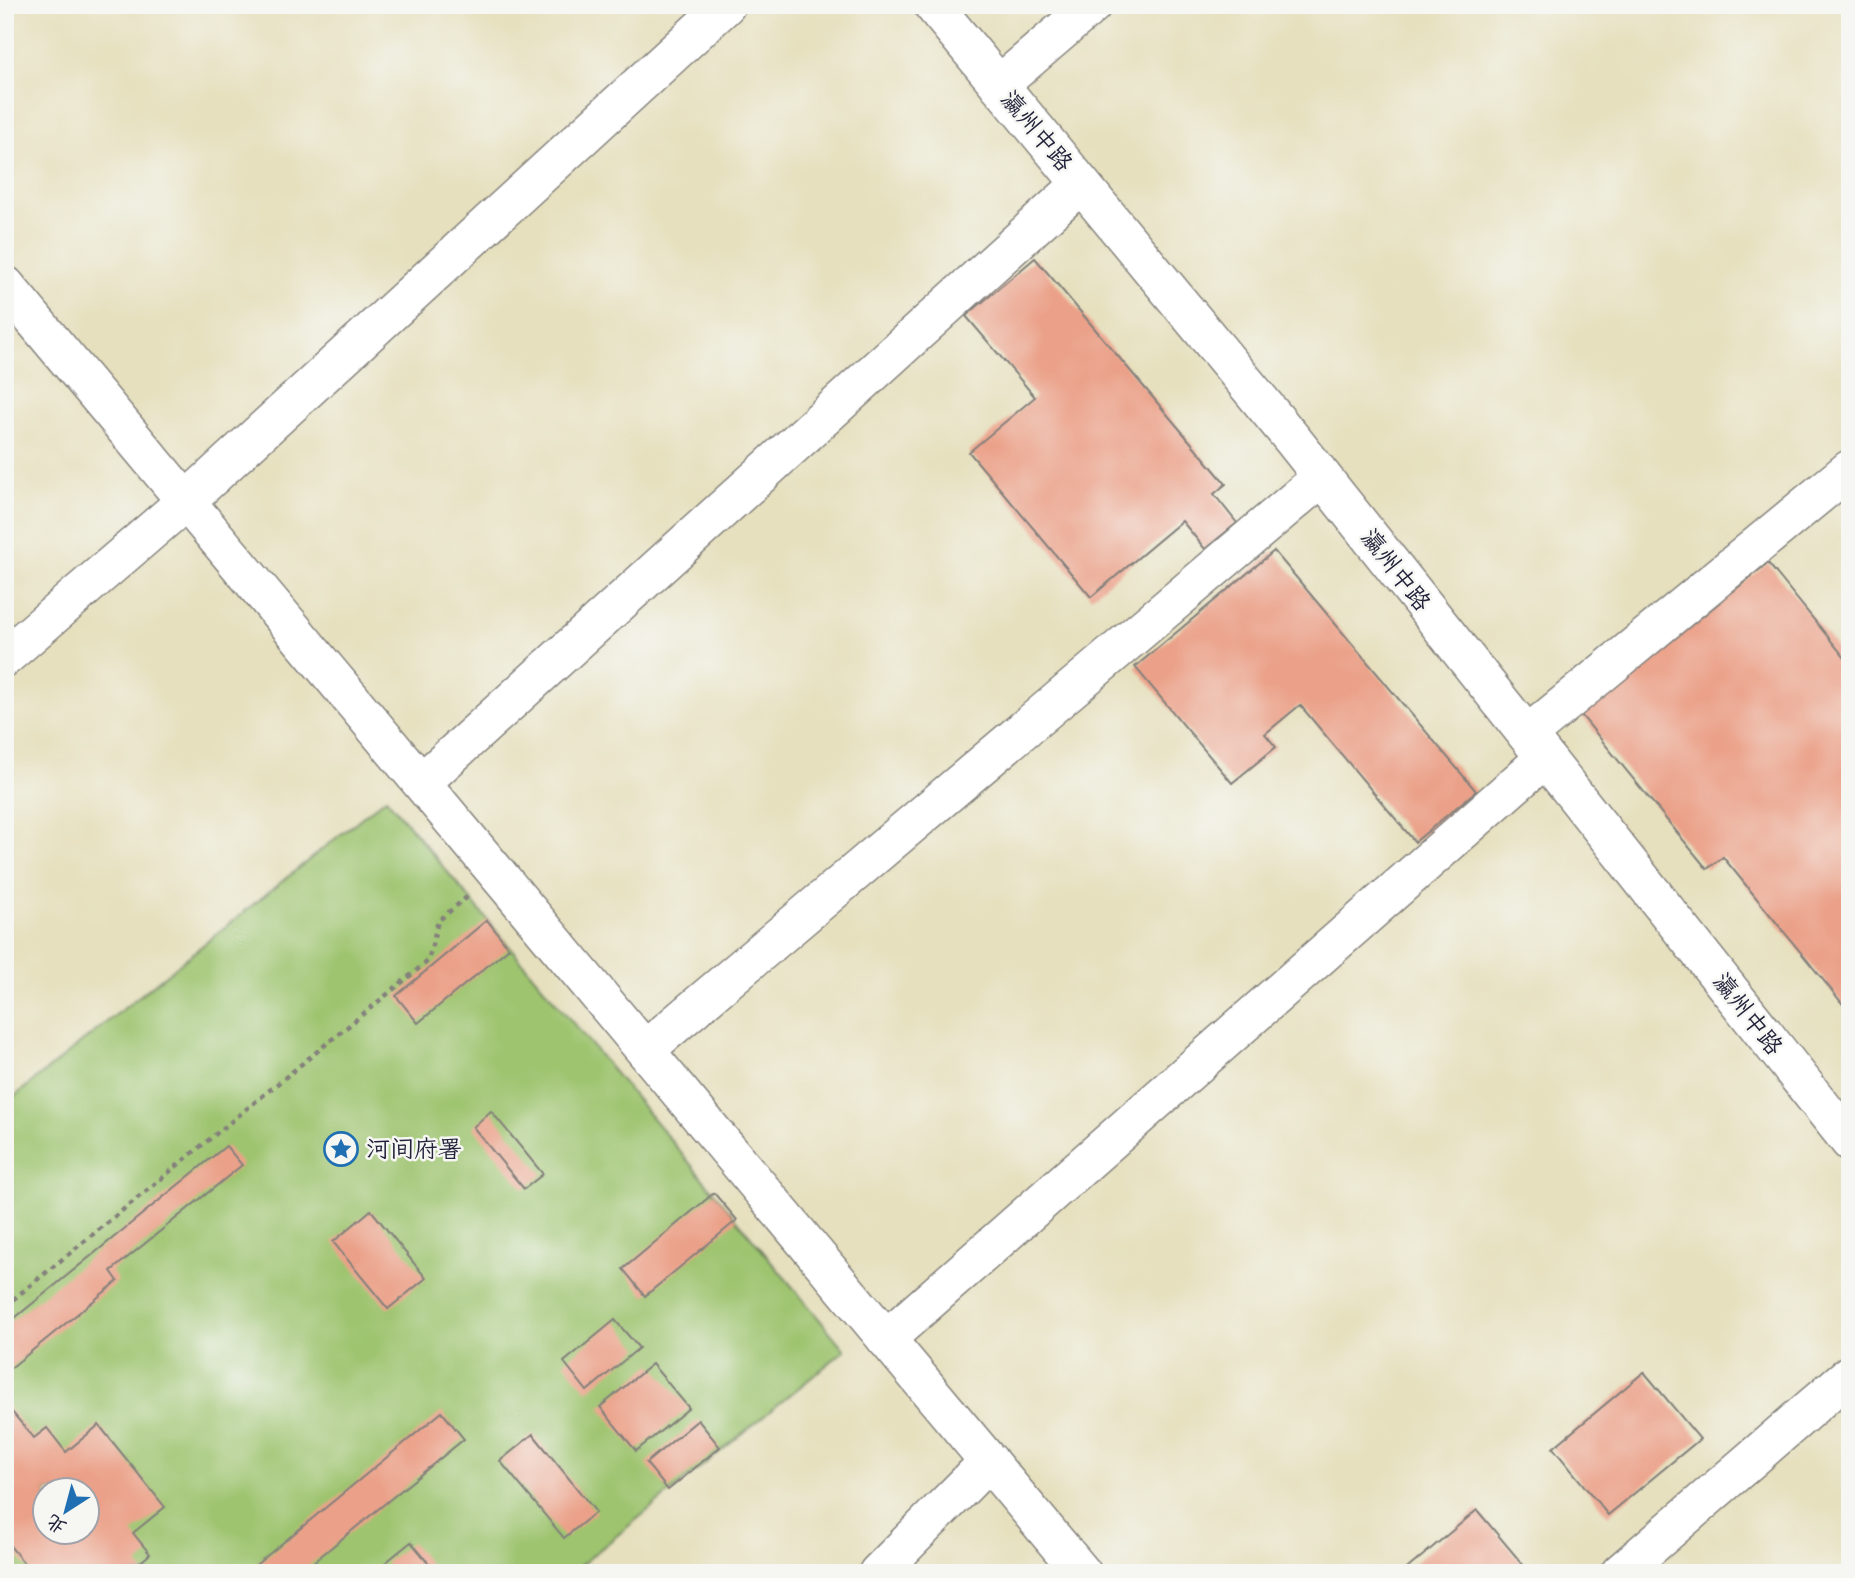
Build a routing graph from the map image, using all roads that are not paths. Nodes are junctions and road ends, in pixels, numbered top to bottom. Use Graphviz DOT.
graph roads {
  1 [pos="726,5"];
  2 [pos="933,5"];
  3 [pos="1092,5"];
  4 [pos="999,85"];
  5 [pos="1081,184"];
  6 [pos="9,298"];
  7 [pos="1850,469"];
  8 [pos="1322,477"];
  9 [pos="186,501"];
  10 [pos="5,657"];
  11 [pos="1536,746"];
  12 [pos="422,782"];
  13 [pos="645,1050"];
  14 [pos="1850,1142"];
  15 [pos="886,1339"];
  16 [pos="1850,1374"];
  17 [pos="989,1461"];
  18 [pos="878,1573"];
  19 [pos="1082,1573"];
  20 [pos="1620,1573"];
  1 -- 9 [label="street"];
  2 -- 4 [label="street, 瀛州中路"];
  3 -- 4 [label="street"];
  4 -- 5 [label="street, 瀛州中路"];
  5 -- 8 [label="street, 瀛州中路"];
  5 -- 12 [label="street"];
  6 -- 9 [label="street"];
  7 -- 11 [label="street"];
  8 -- 11 [label="street, 瀛州中路"];
  8 -- 13 [label="street"];
  9 -- 10 [label="street"];
  9 -- 12 [label="street"];
  11 -- 14 [label="street, 瀛州中路"];
  11 -- 15 [label="street"];
  12 -- 13 [label="street"];
  13 -- 15 [label="street"];
  15 -- 17 [label="street"];
  16 -- 20 [label="street"];
  17 -- 18 [label="street"];
  17 -- 19 [label="street"];
}
